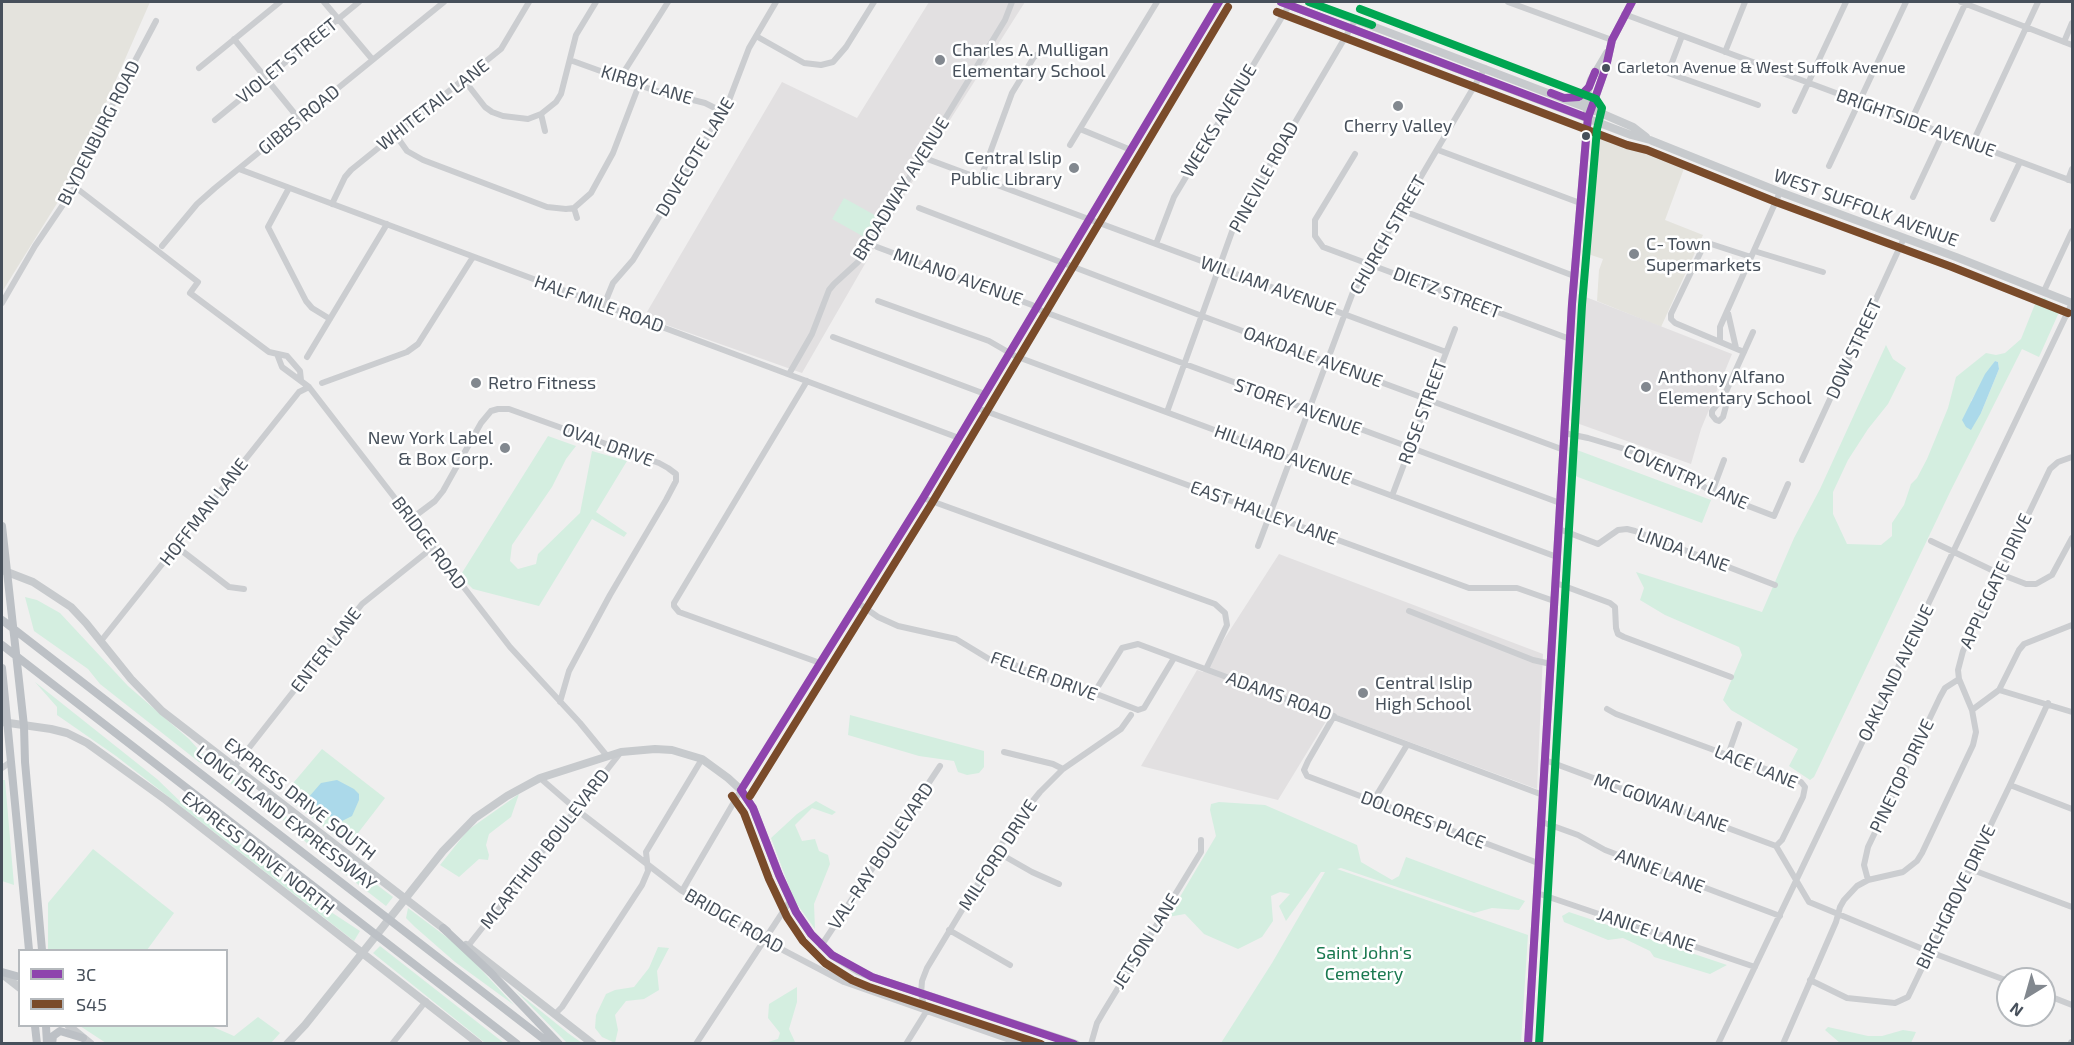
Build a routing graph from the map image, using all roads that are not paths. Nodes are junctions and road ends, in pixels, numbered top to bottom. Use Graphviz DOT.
graph roads {
  1 [pos="280,2"];
  2 [pos="324,2"];
  3 [pos="359,2"];
  4 [pos="444,2"];
  5 [pos="529,2"];
  6 [pos="596,2"];
  7 [pos="668,2"];
  8 [pos="776,2"];
  9 [pos="873,2"];
  10 [pos="1012,2"];
  11 [pos="1156,2"];
  12 [pos="1219,2"];
  13 [pos="1309,2"];
  14 [pos="1508,2"];
  15 [pos="1632,2"];
  16 [pos="1745,2"];
  17 [pos="1846,2"];
  18 [pos="1906,2"];
  19 [pos="1964,2"];
  20 [pos="2038,2"];
  21 [pos="1287,3"];
  22 [pos="1624,14"];
  23 [pos="339,19"];
  24 [pos="1356,19"];
  25 [pos="156,21"];
  26 [pos="2073,23"];
  27 [pos="2026,27"];
  28 [pos="1351,28"];
  29 [pos="756,36"];
  30 [pos="1682,36"];
  31 [pos="234,39"];
  32 [pos="1612,40"];
  33 [pos="2064,42"];
  34 [pos="2073,45"];
  35 [pos="1048,46"];
  36 [pos="1725,52"];
  37 [pos="372,59"];
  38 [pos="570,60"];
  39 [pos="199,68"];
  40 [pos="1485,68"];
  41 [pos="1481,77"];
  42 [pos="266,78"];
  43 [pos="620,78"];
  44 [pos="464,80"];
  45 [pos="1808,83"];
  46 [pos="639,85"];
  47 [pos="1593,89"];
  48 [pos="1564,99"];
  49 [pos="1859,102"];
  50 [pos="1758,105"];
  51 [pos="1589,108"];
  52 [pos="1796,111"];
  53 [pos="723,112"];
  54 [pos="542,114"];
  55 [pos="1588,118"];
  56 [pos="299,119"];
  57 [pos="215,120"];
  58 [pos="1911,121"];
  59 [pos="1080,129"];
  60 [pos="545,131"];
  61 [pos="1943,133"];
  62 [pos="395,134"];
  63 [pos="1650,140"];
  64 [pos="1972,144"];
  65 [pos="1070,145"];
  66 [pos="1131,150"];
  67 [pos="1438,150"];
  68 [pos="1355,154"];
  69 [pos="930,160"];
  70 [pos="2019,162"];
  71 [pos="1829,166"];
  72 [pos="239,169"];
  73 [pos="2073,169"];
  74 [pos="980,180"];
  75 [pos="2070,180"];
  76 [pos="75,187"];
  77 [pos="289,188"];
  78 [pos="1780,192"];
  79 [pos="1913,197"];
  80 [pos="1580,203"];
  81 [pos="332,204"];
  82 [pos="574,208"];
  83 [pos="919,208"];
  84 [pos="1401,210"];
  85 [pos="577,218"];
  86 [pos="1993,219"];
  87 [pos="1089,220"];
  88 [pos="387,224"];
  89 [pos="2073,231"];
  90 [pos="1905,238"];
  91 [pos="1156,244"];
  92 [pos="162,246"];
  93 [pos="877,247"];
  94 [pos="1753,254"];
  95 [pos="473,257"];
  96 [pos="1062,264"];
  97 [pos="1368,264"];
  98 [pos="1220,268"];
  99 [pos="1822,272"];
  100 [pos="1574,276"];
  101 [pos="2044,291"];
  102 [pos="879,301"];
  103 [pos="2,303"];
  104 [pos="2072,303"];
  105 [pos="604,305"];
  106 [pos="1037,308"];
  107 [pos="1728,313"];
  108 [pos="1344,314"];
  109 [pos="1202,316"];
  110 [pos="330,319"];
  111 [pos="1455,329"];
  112 [pos="1753,332"];
  113 [pos="832,337"];
  114 [pos="1570,339"];
  115 [pos="1720,340"];
  116 [pos="1736,348"];
  117 [pos="1010,352"];
  118 [pos="1446,352"];
  119 [pos="1744,352"];
  120 [pos="278,354"];
  121 [pos="307,357"];
  122 [pos="1327,362"];
  123 [pos="1184,364"];
  124 [pos="789,374"];
  125 [pos="301,381"];
  126 [pos="807,381"];
  127 [pos="322,383"];
  128 [pos="309,387"];
  129 [pos="985,394"];
  130 [pos="1724,396"];
  131 [pos="1428,400"];
  132 [pos="977,408"];
  133 [pos="1308,410"];
  134 [pos="1167,412"];
  135 [pos="1564,434"];
  136 [pos="959,438"];
  137 [pos="1410,448"];
  138 [pos="1564,450"];
  139 [pos="2073,456"];
  140 [pos="1291,458"];
  141 [pos="1724,460"];
  142 [pos="1802,460"];
  143 [pos="1788,484"];
  144 [pos="1712,492"];
  145 [pos="1392,496"];
  146 [pos="923,498"];
  147 [pos="1560,504"];
  148 [pos="1270,514"];
  149 [pos="411,519"];
  150 [pos="2,526"];
  151 [pos="1559,530"];
  152 [pos="2073,538"];
  153 [pos="1931,541"];
  154 [pos="1258,546"];
  155 [pos="177,547"];
  156 [pos="432,548"];
  157 [pos="1954,552"];
  158 [pos="1557,557"];
  159 [pos="4,571"];
  160 [pos="2000,574"];
  161 [pos="1556,583"];
  162 [pos="1775,585"];
  163 [pos="244,589"];
  164 [pos="1554,601"];
  165 [pos="858,603"];
  166 [pos="1409,611"];
  167 [pos="2,620"];
  168 [pos="2073,625"];
  169 [pos="101,641"];
  170 [pos="2,645"];
  171 [pos="1174,658"];
  172 [pos="820,663"];
  173 [pos="1551,664"];
  174 [pos="2,668"];
  175 [pos="1206,669"];
  176 [pos="1731,677"];
  177 [pos="1959,679"];
  178 [pos="1999,690"];
  179 [pos="1094,693"];
  180 [pos="560,702"];
  181 [pos="2048,703"];
  182 [pos="1607,709"];
  183 [pos="1972,710"];
  184 [pos="2073,712"];
  185 [pos="1131,715"];
  186 [pos="1334,716"];
  187 [pos="4,723"];
  188 [pos="1739,724"];
  189 [pos="24,726"];
  190 [pos="1407,745"];
  191 [pos="621,752"];
  192 [pos="1004,753"];
  193 [pos="1728,755"];
  194 [pos="607,756"];
  195 [pos="702,759"];
  196 [pos="1545,760"];
  197 [pos="5,766"];
  198 [pos="940,766"];
  199 [pos="234,767"];
  200 [pos="1062,769"];
  201 [pos="540,778"];
  202 [pos="2010,785"];
  203 [pos="741,790"];
  204 [pos="1543,795"];
  205 [pos="1372,801"];
  206 [pos="2073,808"];
  207 [pos="577,810"];
  208 [pos="1542,822"];
  209 [pos="1202,840"];
  210 [pos="1776,846"];
  211 [pos="997,852"];
  212 [pos="646,863"];
  213 [pos="1538,864"];
  214 [pos="1970,869"];
  215 [pos="1869,880"];
  216 [pos="1796,881"];
  217 [pos="1059,884"];
  218 [pos="682,891"];
  219 [pos="1537,893"];
  220 [pos="403,900"];
  221 [pos="790,901"];
  222 [pos="2073,907"];
  223 [pos="1838,914"];
  224 [pos="1780,916"];
  225 [pos="443,928"];
  226 [pos="949,930"];
  227 [pos="765,939"];
  228 [pos="468,946"];
  229 [pos="821,946"];
  230 [pos="28,949"];
  231 [pos="42,949"];
  232 [pos="364,951"];
  233 [pos="1930,952"];
  234 [pos="1010,965"];
  235 [pos="1755,967"];
  236 [pos="2,973"];
  237 [pos="18,977"];
  238 [pos="1996,977"];
  239 [pos="1810,980"];
  240 [pos="18,986"];
  241 [pos="921,994"];
  242 [pos="2056,999"];
  243 [pos="426,1001"];
  244 [pos="2073,1005"];
  245 [pos="926,1012"];
  246 [pos="555,1014"];
  247 [pos="36,1027"];
  248 [pos="46,1027"];
  249 [pos="70,1027"];
  250 [pos="87,1041"];
  251 [pos="37,1044"];
  252 [pos="48,1044"];
  253 [pos="52,1044"];
  254 [pos="287,1044"];
  255 [pos="392,1044"];
  256 [pos="479,1044"];
  257 [pos="517,1044"];
  258 [pos="550,1044"];
  259 [pos="559,1044"];
  260 [pos="593,1044"];
  261 [pos="696,1044"];
  262 [pos="906,1044"];
  263 [pos="1021,1044"];
  264 [pos="1076,1044"];
  265 [pos="1091,1044"];
  266 [pos="1528,1044"];
  267 [pos="1718,1044"];
  268 [pos="1783,1044"];
  1 -- 31 [label="street"];
  2 -- 23 [label="street"];
  3 -- 23 [label="street, VIOLET STREET"];
  4 -- 37 [label="street, GIBBS ROAD"];
  5 -- 44 [label="street, WHITETAIL LANE"];
  6 -- 38 [label="street"];
  7 -- 43 [label="street"];
  8 -- 29 [label="street, DOVECOTE LANE"];
  9 -- 29 [label="street"];
  10 -- 124 [label="street, BROADWAY AVENUE"];
  11 -- 59 [label="street"];
  12 -- 66 [label="street"];
  13 -- 24 [label="main road, WEST SUFFOLK AVENUE"];
  14 -- 32 [label="street"];
  15 -- 22 [label="main road"];
  16 -- 36 [label="street"];
  17 -- 45 [label="street"];
  18 -- 49 [label="street"];
  19 -- 27 [label="street"];
  19 -- 58 [label="street"];
  20 -- 27 [label="street"];
  21 -- 28 [label="main road, WEST SUFFOLK AVENUE"];
  21 -- 91 [label="street, WEEKS AVENUE"];
  22 -- 30 [label="street, BRIGHTSIDE AVENUE"];
  22 -- 32 [label="main road"];
  23 -- 37 [label="street"];
  23 -- 42 [label="street, VIOLET STREET"];
  24 -- 28 [label="street, PINEVILE ROAD"];
  24 -- 40 [label="main road, WEST SUFFOLK AVENUE"];
  25 -- 76 [label="street, BLYDENBURG ROAD"];
  26 -- 33 [label="street"];
  27 -- 33 [label="street"];
  27 -- 64 [label="street"];
  28 -- 41 [label="main road, WEST SUFFOLK AVENUE"];
  28 -- 98 [label="street, PINEVILE ROAD"];
  29 -- 53 [label="street, DOVECOTE LANE"];
  30 -- 36 [label="street, BRIGHTSIDE AVENUE"];
  30 -- 50 [label="street"];
  31 -- 39 [label="street"];
  31 -- 42 [label="street"];
  32 -- 47 [label="main road"];
  33 -- 34 [label="street"];
  35 -- 74 [label="street"];
  36 -- 45 [label="street, BRIGHTSIDE AVENUE"];
  37 -- 56 [label="street, GIBBS ROAD"];
  38 -- 43 [label="street, KIRBY LANE"];
  38 -- 54 [label="street"];
  40 -- 41 [label="street, CHURCH STREET"];
  40 -- 48 [label="main road, WEST SUFFOLK AVENUE"];
  41 -- 55 [label="main road, WEST SUFFOLK AVENUE"];
  41 -- 67 [label="street, CHURCH STREET"];
  42 -- 56 [label="street"];
  42 -- 57 [label="street, VIOLET STREET"];
  43 -- 46 [label="street, KIRBY LANE"];
  44 -- 54 [label="street"];
  44 -- 62 [label="street, WHITETAIL LANE"];
  45 -- 49 [label="street, BRIGHTSIDE AVENUE"];
  45 -- 52 [label="street"];
  46 -- 53 [label="street, KIRBY LANE"];
  46 -- 82 [label="street"];
  47 -- 48 [label="main road"];
  47 -- 51 [label="main road"];
  48 -- 51 [label="main road, WEST SUFFOLK AVENUE"];
  49 -- 58 [label="street, BRIGHTSIDE AVENUE"];
  49 -- 71 [label="street"];
  51 -- 55 [label="main road"];
  51 -- 63 [label="main road, WEST SUFFOLK AVENUE"];
  53 -- 105 [label="street, DOVECOTE LANE"];
  54 -- 60 [label="street"];
  55 -- 63 [label="main road, WEST SUFFOLK AVENUE"];
  55 -- 80 [label="main road"];
  56 -- 72 [label="street, GIBBS ROAD"];
  58 -- 61 [label="street, BRIGHTSIDE AVENUE"];
  59 -- 65 [label="street"];
  59 -- 66 [label="street"];
  61 -- 64 [label="street, BRIGHTSIDE AVENUE"];
  61 -- 79 [label="street"];
  62 -- 81 [label="street, WHITETAIL LANE"];
  62 -- 82 [label="street"];
  63 -- 78 [label="main road, WEST SUFFOLK AVENUE"];
  64 -- 70 [label="street, BRIGHTSIDE AVENUE"];
  66 -- 87 [label="street"];
  67 -- 80 [label="street"];
  67 -- 84 [label="street, CHURCH STREET"];
  68 -- 97 [label="street, DIETZ STREET"];
  69 -- 74 [label="street, WILLIAM AVENUE"];
  70 -- 75 [label="street, BRIGHTSIDE AVENUE"];
  70 -- 86 [label="street"];
  72 -- 77 [label="street, HALF MILE ROAD"];
  72 -- 92 [label="street, GIBBS ROAD"];
  73 -- 75 [label="street"];
  74 -- 87 [label="street, WILLIAM AVENUE"];
  76 -- 103 [label="street, BLYDENBURG ROAD"];
  76 -- 120 [label="street, BRIDGE ROAD"];
  77 -- 81 [label="street, HALF MILE ROAD"];
  77 -- 110 [label="street"];
  78 -- 90 [label="main road, WEST SUFFOLK AVENUE"];
  78 -- 94 [label="street"];
  80 -- 100 [label="main road"];
  81 -- 88 [label="street, HALF MILE ROAD"];
  82 -- 85 [label="street"];
  83 -- 96 [label="street, OAKDALE AVENUE"];
  84 -- 97 [label="street, CHURCH STREET"];
  84 -- 100 [label="street"];
  87 -- 91 [label="street, WILLIAM AVENUE"];
  87 -- 96 [label="street"];
  88 -- 95 [label="street, HALF MILE ROAD"];
  88 -- 110 [label="street"];
  89 -- 101 [label="street"];
  90 -- 101 [label="main road, WEST SUFFOLK AVENUE"];
  90 -- 142 [label="street, DOW STREET"];
  91 -- 98 [label="street, WILLIAM AVENUE"];
  93 -- 106 [label="street, MILANO AVENUE"];
  94 -- 99 [label="street"];
  94 -- 107 [label="street"];
  94 -- 115 [label="street"];
  95 -- 105 [label="street, HALF MILE ROAD"];
  95 -- 127 [label="street"];
  96 -- 106 [label="street"];
  96 -- 109 [label="street, OAKDALE AVENUE"];
  97 -- 108 [label="street, CHURCH STREET"];
  97 -- 114 [label="street, DIETZ STREET"];
  98 -- 108 [label="street, WILLIAM AVENUE"];
  98 -- 109 [label="street, PINEVILE ROAD"];
  100 -- 114 [label="main road"];
  101 -- 104 [label="main road, WEST SUFFOLK AVENUE"];
  102 -- 117 [label="street, HILLIARD AVENUE"];
  104 -- 157 [label="street, OAKLAND AVENUE"];
  105 -- 124 [label="street, HALF MILE ROAD"];
  106 -- 117 [label="street"];
  106 -- 123 [label="street, STOREY AVENUE"];
  107 -- 115 [label="street"];
  107 -- 116 [label="street"];
  108 -- 118 [label="street, WILLIAM AVENUE"];
  108 -- 122 [label="street, CHURCH STREET"];
  109 -- 122 [label="street, OAKDALE AVENUE"];
  109 -- 123 [label="street, PINEVILE ROAD"];
  110 -- 121 [label="street"];
  111 -- 118 [label="street, ROSE STREET"];
  112 -- 119 [label="street"];
  113 -- 129 [label="street"];
  114 -- 135 [label="main road"];
  115 -- 116 [label="street"];
  116 -- 119 [label="street"];
  117 -- 129 [label="street"];
  117 -- 134 [label="street, HILLIARD AVENUE"];
  118 -- 131 [label="street, ROSE STREET"];
  119 -- 130 [label="street"];
  120 -- 125 [label="street, BRIDGE ROAD"];
  120 -- 125 [label="street, BRIDGE ROAD"];
  122 -- 131 [label="street, OAKDALE AVENUE"];
  122 -- 133 [label="street, CHURCH STREET"];
  123 -- 133 [label="street, STOREY AVENUE"];
  123 -- 134 [label="street, PINEVILE ROAD"];
  124 -- 126 [label="street, HALF MILE ROAD"];
  125 -- 128 [label="street, BRIDGE ROAD"];
  126 -- 136 [label="street, HALF MILE ROAD"];
  126 -- 172 [label="street"];
  128 -- 149 [label="street, BRIDGE ROAD"];
  128 -- 155 [label="street, HOFFMAN LANE"];
  129 -- 132 [label="street"];
  131 -- 137 [label="street, ROSE STREET"];
  131 -- 138 [label="street, OAKDALE AVENUE"];
  132 -- 136 [label="street"];
  132 -- 148 [label="street, EAST HALLEY LANE"];
  133 -- 137 [label="street, STOREY AVENUE"];
  133 -- 140 [label="street, CHURCH STREET"];
  134 -- 140 [label="street, HILLIARD AVENUE"];
  135 -- 138 [label="main road"];
  135 -- 144 [label="street, COVENTRY LANE"];
  136 -- 146 [label="street"];
  137 -- 145 [label="street, ROSE STREET"];
  137 -- 147 [label="street, STOREY AVENUE"];
  138 -- 147 [label="main road"];
  139 -- 160 [label="street, APPLEGATE DRIVE"];
  140 -- 145 [label="street, HILLIARD AVENUE"];
  140 -- 148 [label="street, CHURCH STREET"];
  141 -- 144 [label="street"];
  143 -- 144 [label="street, COVENTRY LANE"];
  145 -- 158 [label="street, HILLIARD AVENUE"];
  146 -- 165 [label="street"];
  146 -- 175 [label="street, ADAMS ROAD"];
  147 -- 151 [label="main road"];
  148 -- 154 [label="street, CHURCH STREET"];
  148 -- 164 [label="street, EAST HALLEY LANE"];
  149 -- 156 [label="street, BRIDGE ROAD"];
  149 -- 180 [label="street, OVAL DRIVE"];
  150 -- 159 [label="highway"];
  151 -- 158 [label="main road"];
  151 -- 162 [label="street, LINDA LANE"];
  152 -- 160 [label="street"];
  153 -- 157 [label="street"];
  155 -- 163 [label="street"];
  155 -- 169 [label="street, HOFFMAN LANE"];
  156 -- 180 [label="street, BRIDGE ROAD"];
  156 -- 199 [label="street, ENTER LANE"];
  157 -- 160 [label="street"];
  157 -- 216 [label="street, OAKLAND AVENUE"];
  158 -- 161 [label="main road"];
  159 -- 169 [label="main road, EXPRESS DRIVE SOUTH"];
  159 -- 189 [label="highway"];
  160 -- 177 [label="street, APPLEGATE DRIVE"];
  161 -- 164 [label="main road"];
  161 -- 176 [label="street"];
  164 -- 173 [label="main road"];
  165 -- 172 [label="street"];
  165 -- 179 [label="street, FELLER DRIVE"];
  166 -- 173 [label="street"];
  167 -- 258 [label="highway, LONG ISLAND EXPRESSWAY"];
  168 -- 178 [label="street"];
  169 -- 199 [label="main road, EXPRESS DRIVE SOUTH"];
  170 -- 257 [label="highway, LONG ISLAND EXPRESSWAY"];
  171 -- 175 [label="street"];
  171 -- 179 [label="street"];
  171 -- 179 [label="street, FELLER DRIVE"];
  172 -- 203 [label="street"];
  173 -- 196 [label="main road"];
  174 -- 187 [label="highway"];
  175 -- 186 [label="street, ADAMS ROAD"];
  177 -- 183 [label="street, APPLEGATE DRIVE"];
  177 -- 215 [label="street, PINETOP DRIVE"];
  178 -- 181 [label="street"];
  178 -- 183 [label="street"];
  180 -- 194 [label="street, BRIDGE ROAD"];
  181 -- 184 [label="street"];
  181 -- 202 [label="street, BIRCHGROVE DRIVE"];
  182 -- 193 [label="street, LACE LANE"];
  183 -- 215 [label="street, APPLEGATE DRIVE"];
  185 -- 200 [label="street, MILFORD DRIVE"];
  186 -- 190 [label="street, ADAMS ROAD"];
  186 -- 205 [label="street, DOLORES PLACE"];
  187 -- 189 [label="main road, EXPRESS DRIVE NORTH"];
  187 -- 197 [label="highway"];
  188 -- 193 [label="street"];
  189 -- 231 [label="highway"];
  189 -- 232 [label="main road, EXPRESS DRIVE NORTH"];
  190 -- 204 [label="street, ADAMS ROAD"];
  190 -- 205 [label="street"];
  191 -- 194 [label="main road"];
  191 -- 195 [label="main road"];
  191 -- 207 [label="street, MCARTHUR BOULEVARD"];
  192 -- 200 [label="street"];
  193 -- 210 [label="street, LACE LANE"];
  194 -- 201 [label="main road"];
  195 -- 203 [label="main road"];
  195 -- 212 [label="street"];
  196 -- 204 [label="main road"];
  196 -- 210 [label="street, MC GOWAN LANE"];
  197 -- 230 [label="highway"];
  198 -- 229 [label="street, VAL-RAY BOULEVARD"];
  199 -- 220 [label="main road, EXPRESS DRIVE SOUTH"];
  200 -- 211 [label="street, MILFORD DRIVE"];
  201 -- 207 [label="street, BRIDGE ROAD"];
  201 -- 220 [label="main road"];
  202 -- 206 [label="street"];
  202 -- 214 [label="street, BIRCHGROVE DRIVE"];
  203 -- 218 [label="street"];
  203 -- 221 [label="main road"];
  204 -- 208 [label="main road"];
  205 -- 213 [label="street, DOLORES PLACE"];
  207 -- 212 [label="street, BRIDGE ROAD"];
  207 -- 228 [label="street, MCARTHUR BOULEVARD"];
  208 -- 213 [label="main road"];
  208 -- 224 [label="street, ANNE LANE"];
  209 -- 265 [label="street, JETSON LANE"];
  210 -- 216 [label="street"];
  211 -- 217 [label="street"];
  211 -- 226 [label="street, MILFORD DRIVE"];
  212 -- 218 [label="street, BRIDGE ROAD"];
  212 -- 246 [label="street"];
  213 -- 219 [label="main road"];
  214 -- 222 [label="street"];
  214 -- 233 [label="street, BIRCHGROVE DRIVE"];
  215 -- 223 [label="street, APPLEGATE DRIVE"];
  216 -- 223 [label="street"];
  216 -- 224 [label="street, OAKLAND AVENUE"];
  218 -- 227 [label="street, BRIDGE ROAD"];
  219 -- 235 [label="street, JANICE LANE"];
  219 -- 266 [label="main road"];
  220 -- 225 [label="main road, EXPRESS DRIVE SOUTH"];
  220 -- 232 [label="main road"];
  221 -- 227 [label="street"];
  221 -- 229 [label="main road"];
  223 -- 233 [label="street"];
  223 -- 239 [label="street, APPLEGATE DRIVE"];
  224 -- 235 [label="street, OAKLAND AVENUE"];
  225 -- 228 [label="main road, EXPRESS DRIVE SOUTH"];
  225 -- 259 [label="highway"];
  226 -- 234 [label="street"];
  226 -- 241 [label="street, MILFORD DRIVE"];
  227 -- 245 [label="street, BRIDGE ROAD"];
  227 -- 261 [label="street"];
  228 -- 246 [label="main road, EXPRESS DRIVE SOUTH"];
  229 -- 241 [label="main road"];
  232 -- 243 [label="main road, EXPRESS DRIVE NORTH"];
  232 -- 254 [label="main road"];
  233 -- 238 [label="street"];
  233 -- 239 [label="street, BIRCHGROVE DRIVE"];
  235 -- 267 [label="street, OAKLAND AVENUE"];
  236 -- 237 [label="highway"];
  236 -- 240 [label="main road"];
  239 -- 268 [label="street, APPLEGATE DRIVE"];
  241 -- 245 [label="street"];
  241 -- 264 [label="main road"];
  242 -- 244 [label="street"];
  243 -- 255 [label="street"];
  243 -- 256 [label="main road, EXPRESS DRIVE NORTH"];
  245 -- 262 [label="street"];
  245 -- 263 [label="street, BRIDGE ROAD"];
  246 -- 260 [label="main road, EXPRESS DRIVE SOUTH"];
  247 -- 251 [label="highway"];
  248 -- 252 [label="highway"];
  249 -- 250 [label="main road"];
  250 -- 253 [label="highway"];
}
